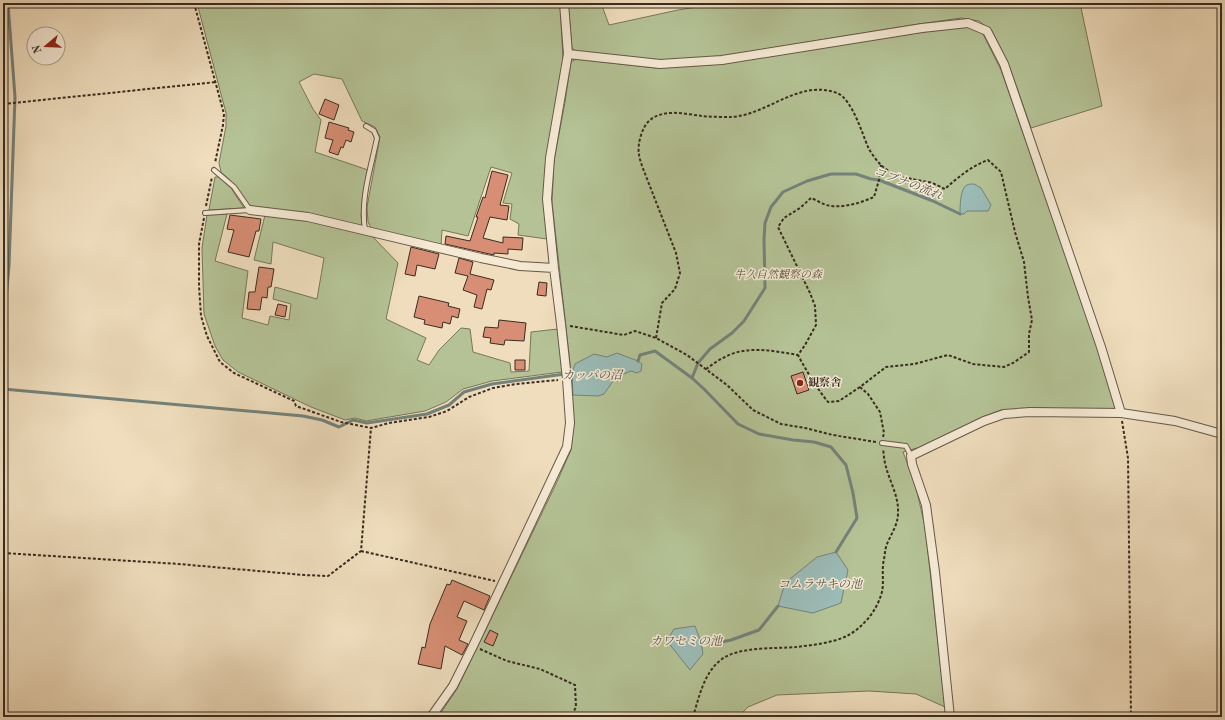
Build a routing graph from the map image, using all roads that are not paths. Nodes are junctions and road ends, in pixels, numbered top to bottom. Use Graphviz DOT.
graph roads {
  1 [pos="564,3"];
  2 [pos="568,54"];
  3 [pos="366,126"];
  4 [pos="214,170"];
  5 [pos="250,210"];
  6 [pos="205,213"];
  7 [pos="366,231"];
  8 [pos="554,268"];
  9 [pos="1121,413"];
  10 [pos="1222,434"];
  11 [pos="882,443"];
  12 [pos="911,456"];
  13 [pos="432,717"];
  14 [pos="950,717"];
  1 -- 2 [label="street"];
  2 -- 8 [label="street"];
  2 -- 9 [label="street"];
  3 -- 7 [label="lane"];
  4 -- 5 [label="lane"];
  5 -- 6 [label="lane"];
  5 -- 7 [label="street"];
  7 -- 8 [label="street"];
  8 -- 13 [label="street"];
  9 -- 10 [label="street"];
  9 -- 12 [label="street"];
  11 -- 12 [label="lane"];
  12 -- 14 [label="street"];
}
